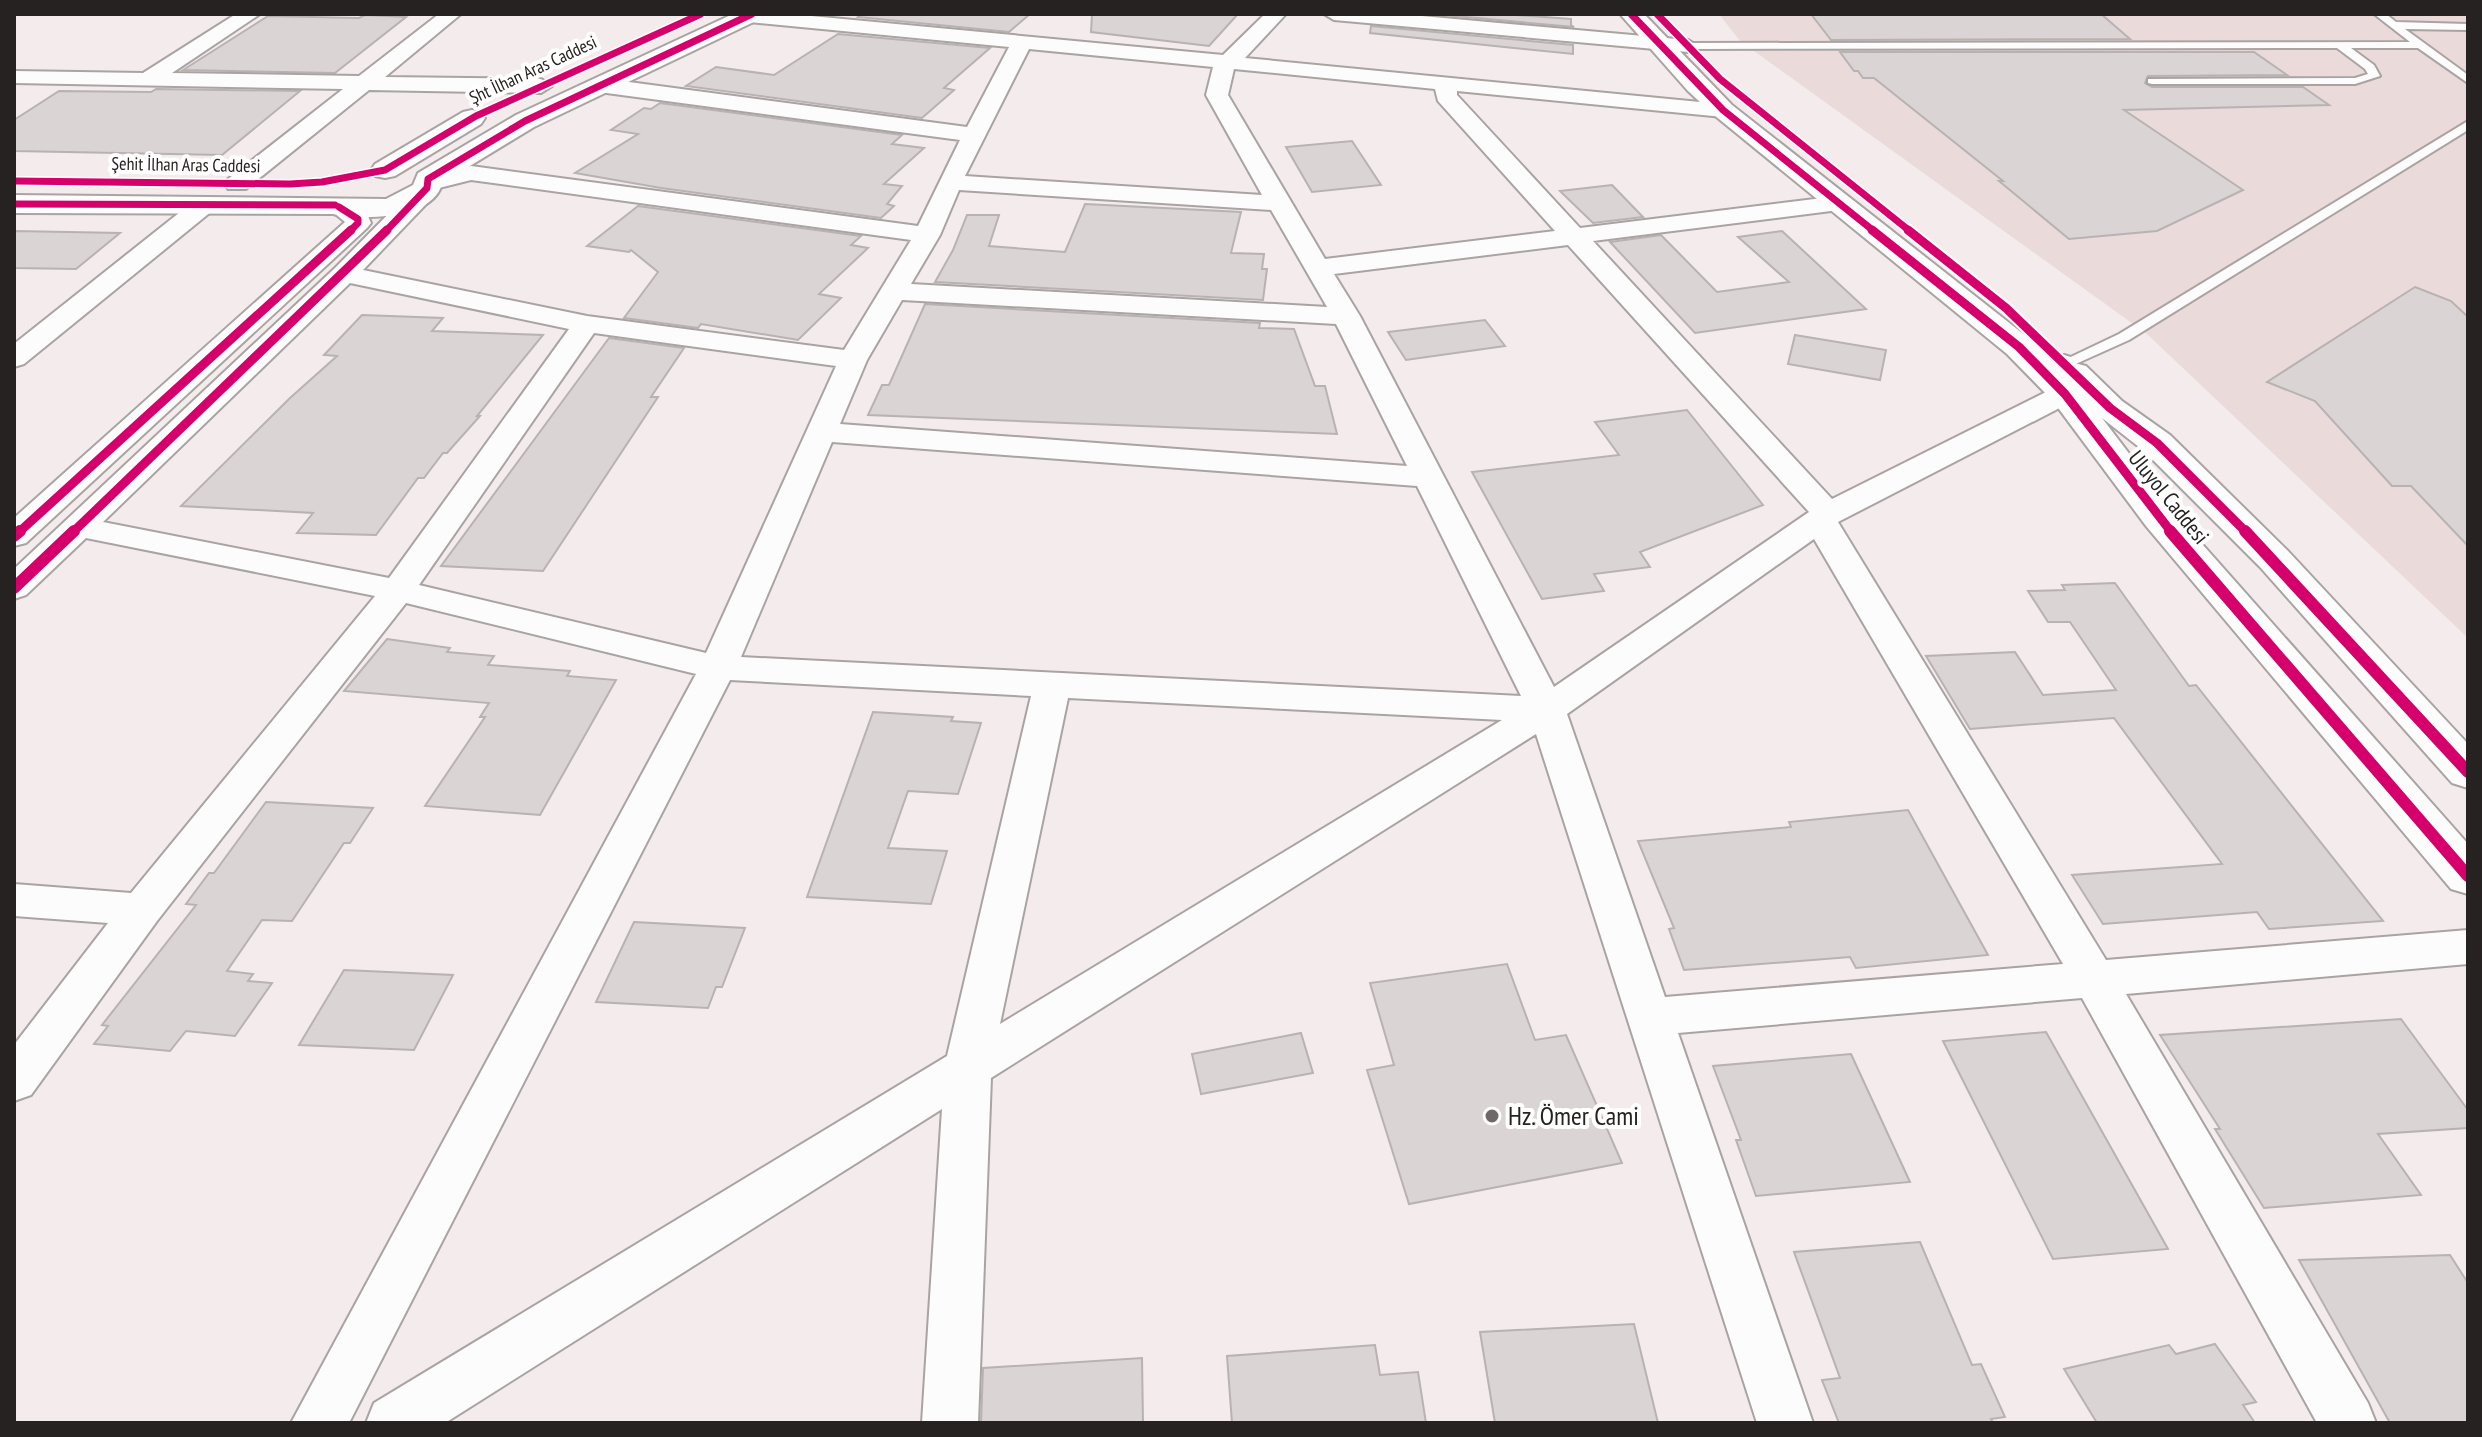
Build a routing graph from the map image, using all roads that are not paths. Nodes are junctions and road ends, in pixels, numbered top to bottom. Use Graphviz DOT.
graph roads {
  1 [pos="250,14"];
  2 [pos="451,14"];
  3 [pos="701,14"];
  4 [pos="1276,14"];
  5 [pos="1334,14"];
  6 [pos="1586,14"];
  7 [pos="1631,14"];
  8 [pos="1657,14"];
  9 [pos="2379,14"];
  10 [pos="750,15"];
  11 [pos="2393,25"];
  12 [pos="2468,27"];
  13 [pos="1607,39"];
  14 [pos="1673,45"];
  15 [pos="2339,45"];
  16 [pos="2418,45"];
  17 [pos="1019,48"];
  18 [pos="1228,64"];
  19 [pos="2451,68"];
  20 [pos="2468,68"];
  21 [pos="14,77"];
  22 [pos="148,79"];
  23 [pos="2468,80"];
  24 [pos="2152,81"];
  25 [pos="364,83"];
  26 [pos="599,85"];
  27 [pos="1446,85"];
  28 [pos="541,86"];
  29 [pos="1723,110"];
  30 [pos="2468,125"];
  31 [pos="974,135"];
  32 [pos="385,170"];
  33 [pos="356,176"];
  34 [pos="14,181"];
  35 [pos="950,182"];
  36 [pos="237,184"];
  37 [pos="426,185"];
  38 [pos="1279,203"];
  39 [pos="1839,203"];
  40 [pos="14,204"];
  41 [pos="203,206"];
  42 [pos="337,206"];
  43 [pos="927,235"];
  44 [pos="1577,236"];
  45 [pos="1318,268"];
  46 [pos="344,274"];
  47 [pos="893,291"];
  48 [pos="1346,316"];
  49 [pos="587,324"];
  50 [pos="21,346"];
  51 [pos="853,360"];
  52 [pos="2064,379"];
  53 [pos="820,432"];
  54 [pos="1428,477"];
  55 [pos="1824,517"];
  56 [pos="79,527"];
  57 [pos="14,536"];
  58 [pos="14,588"];
  59 [pos="398,590"];
  60 [pos="718,668"];
  61 [pos="1052,685"];
  62 [pos="1547,710"];
  63 [pos="2468,772"];
  64 [pos="2468,876"];
  65 [pos="14,900"];
  66 [pos="142,910"];
  67 [pos="2468,947"];
  68 [pos="2095,980"];
  69 [pos="1648,1017"];
  70 [pos="968,1067"];
  71 [pos="14,1081"];
  72 [pos="319,1423"];
  73 [pos="394,1423"];
  74 [pos="950,1423"];
  75 [pos="1785,1423"];
  76 [pos="2348,1423"];
  1 -- 22 [label="street"];
  2 -- 25 [label="street"];
  3 -- 28 [label="main road, Şht İlhan Aras Caddesi"];
  4 -- 18 [label="street"];
  5 -- 13 [label="street"];
  6 -- 13 [label="street"];
  7 -- 14 [label="main road, Uluyol Caddesi"];
  8 -- 14 [label="main road, Uluyol Caddesi"];
  9 -- 11 [label="lane"];
  10 -- 18 [label="street"];
  10 -- 26 [label="main road, Şht İlhan Aras Caddesi"];
  11 -- 12 [label="lane"];
  11 -- 16 [label="lane"];
  13 -- 14 [label="street"];
  14 -- 15 [label="lane"];
  14 -- 29 [label="main road, Uluyol Caddesi"];
  14 -- 52 [label="main road, Uluyol Caddesi"];
  15 -- 16 [label="lane"];
  15 -- 24 [label="lane"];
  16 -- 19 [label="lane"];
  17 -- 31 [label="street"];
  18 -- 27 [label="street"];
  18 -- 38 [label="street"];
  19 -- 20 [label="lane"];
  19 -- 23 [label="lane"];
  21 -- 22 [label="street"];
  22 -- 25 [label="street"];
  25 -- 28 [label="street"];
  25 -- 36 [label="street"];
  26 -- 31 [label="street"];
  26 -- 37 [label="main road, Şht İlhan Aras Caddesi"];
  27 -- 29 [label="street"];
  27 -- 44 [label="street"];
  28 -- 32 [label="main road, Şht İlhan Aras Caddesi"];
  29 -- 39 [label="main road, Uluyol Caddesi"];
  30 -- 52 [label="lane"];
  31 -- 35 [label="street"];
  32 -- 33 [label="main road, Şehit İlhan Aras Caddesi"];
  32 -- 37 [label="main road"];
  33 -- 36 [label="main road, Şehit İlhan Aras Caddesi"];
  33 -- 42 [label="main road"];
  34 -- 36 [label="main road, Şehit İlhan Aras Caddesi"];
  35 -- 38 [label="street"];
  35 -- 43 [label="street"];
  37 -- 42 [label="main road, Şht İlhan Aras Caddesi"];
  37 -- 43 [label="street"];
  37 -- 46 [label="street"];
  38 -- 45 [label="street"];
  39 -- 44 [label="street"];
  39 -- 52 [label="main road, Uluyol Caddesi"];
  40 -- 41 [label="main road, Şehit İlhan Aras Caddesi"];
  41 -- 42 [label="main road, Şehit İlhan Aras Caddesi"];
  41 -- 50 [label="street"];
  42 -- 57 [label="street"];
  43 -- 47 [label="street"];
  44 -- 45 [label="street"];
  44 -- 55 [label="street"];
  45 -- 48 [label="street"];
  46 -- 49 [label="street"];
  46 -- 56 [label="street"];
  47 -- 48 [label="street"];
  47 -- 51 [label="street"];
  48 -- 54 [label="street"];
  49 -- 51 [label="street"];
  49 -- 59 [label="street"];
  51 -- 53 [label="street"];
  52 -- 55 [label="street"];
  52 -- 63 [label="main road, Uluyol Caddesi"];
  52 -- 64 [label="main road, Uluyol Caddesi"];
  53 -- 54 [label="street"];
  53 -- 60 [label="street"];
  54 -- 62 [label="street"];
  55 -- 62 [label="street"];
  55 -- 68 [label="street"];
  56 -- 58 [label="street"];
  56 -- 59 [label="street"];
  59 -- 60 [label="street"];
  59 -- 66 [label="street"];
  60 -- 61 [label="street"];
  60 -- 72 [label="street"];
  61 -- 62 [label="street"];
  61 -- 70 [label="street"];
  62 -- 69 [label="street"];
  62 -- 70 [label="street"];
  65 -- 66 [label="street"];
  66 -- 71 [label="street"];
  67 -- 68 [label="street"];
  68 -- 69 [label="street"];
  68 -- 76 [label="street"];
  69 -- 75 [label="street"];
  70 -- 73 [label="street"];
  70 -- 74 [label="street"];
}
